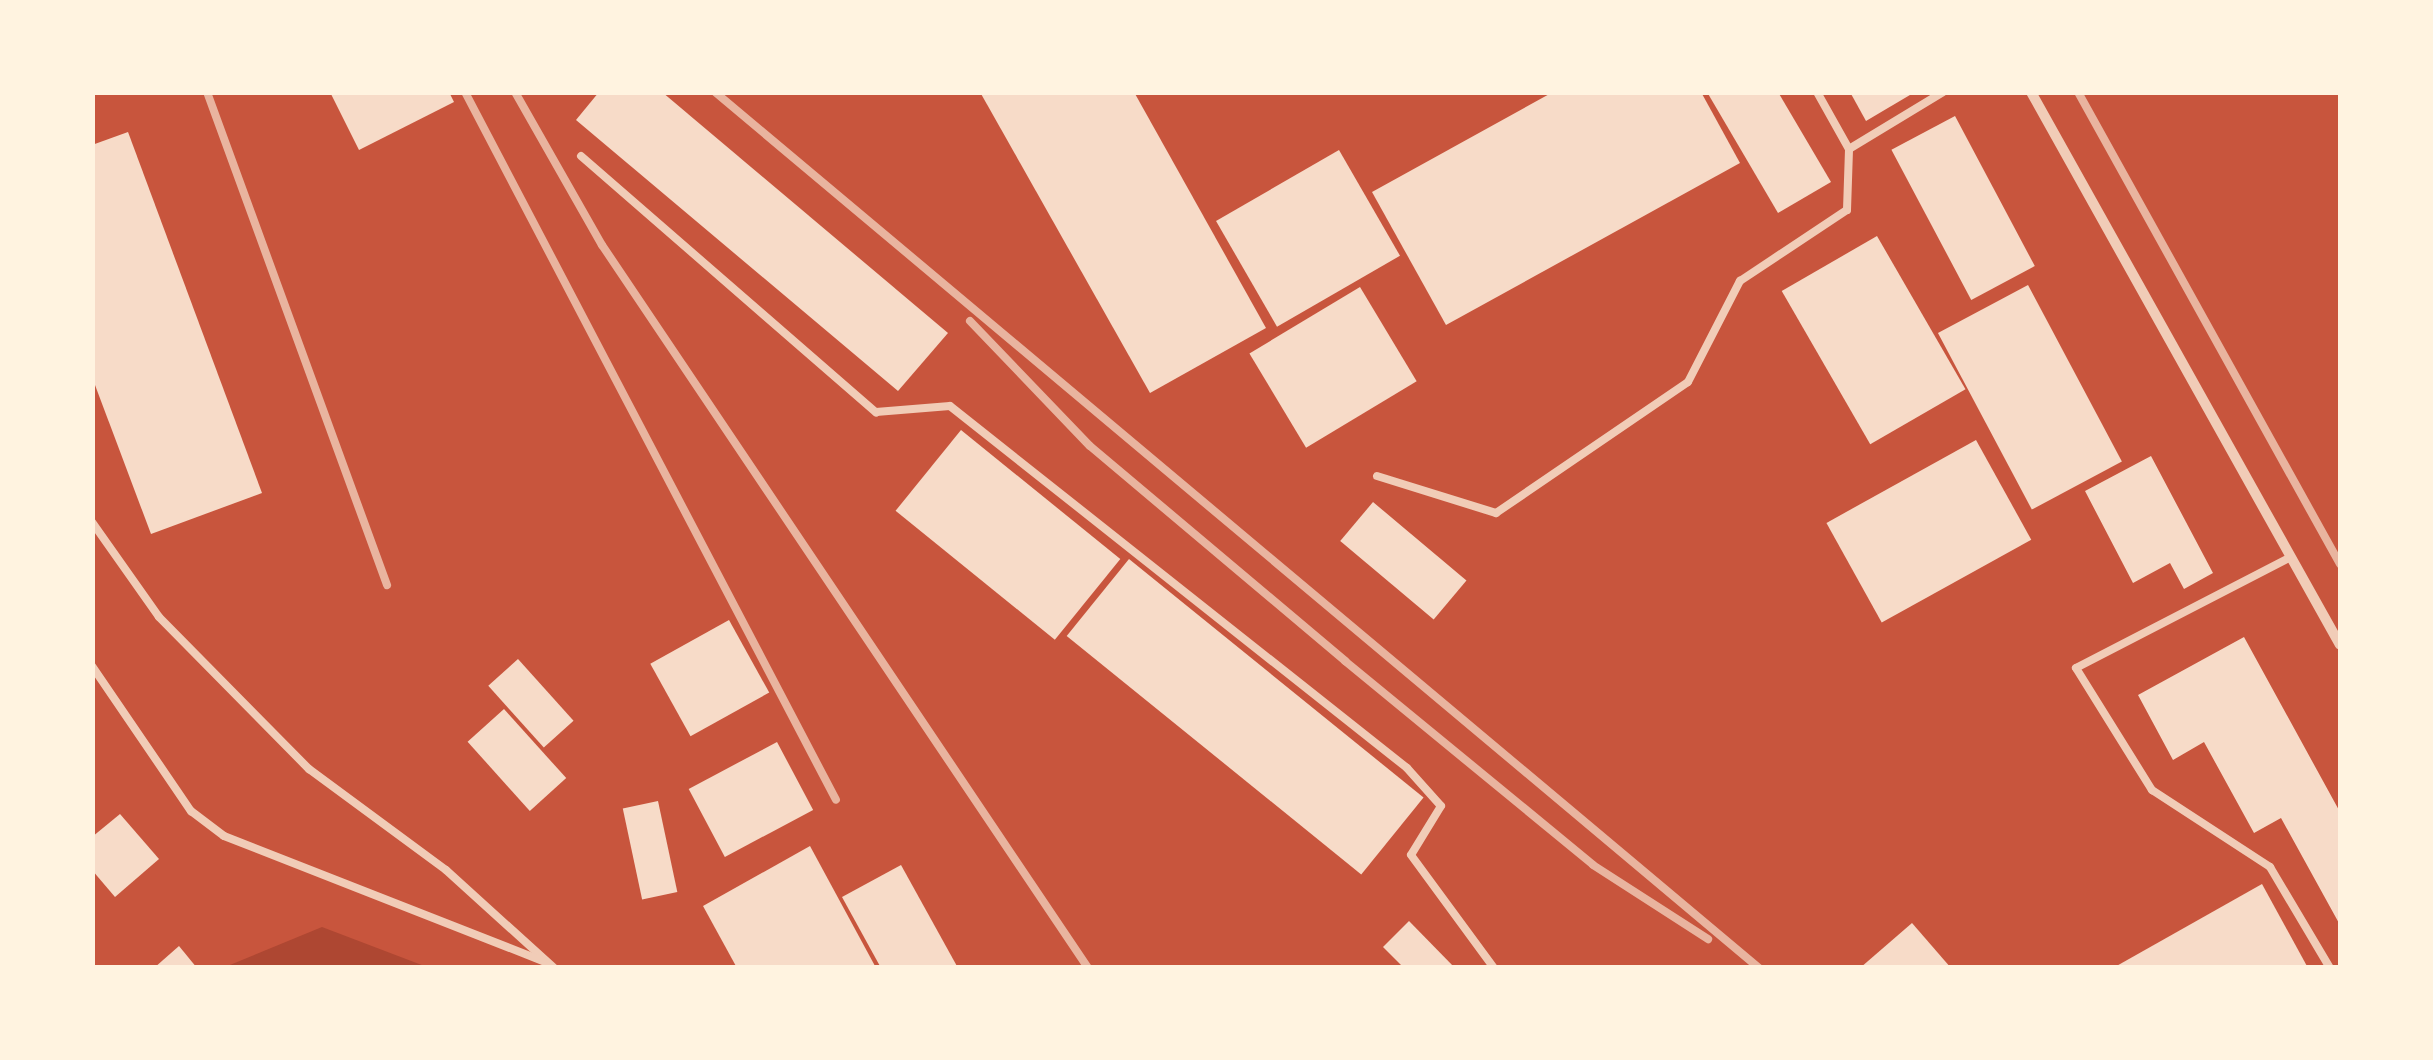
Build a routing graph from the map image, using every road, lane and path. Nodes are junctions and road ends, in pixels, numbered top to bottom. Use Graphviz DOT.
graph roads {
  1 [pos="1817,92"];
  2 [pos="1943,92"];
  3 [pos="2031,92"];
  4 [pos="1850,150"];
  5 [pos="580,156"];
  6 [pos="1377,476"];
  7 [pos="92,522"];
  8 [pos="2291,557"];
  9 [pos="2340,645"];
  10 [pos="92,666"];
  11 [pos="553,966"];
  12 [pos="1494,968"];
  13 [pos="2330,968"];
  1 -- 4 [label="lane"];
  2 -- 4 [label="lane"];
  3 -- 8 [label="street"];
  4 -- 6 [label="lane"];
  5 -- 12 [label="lane"];
  7 -- 11 [label="lane"];
  8 -- 9 [label="street"];
  8 -- 13 [label="lane"];
  10 -- 11 [label="lane"];
}
